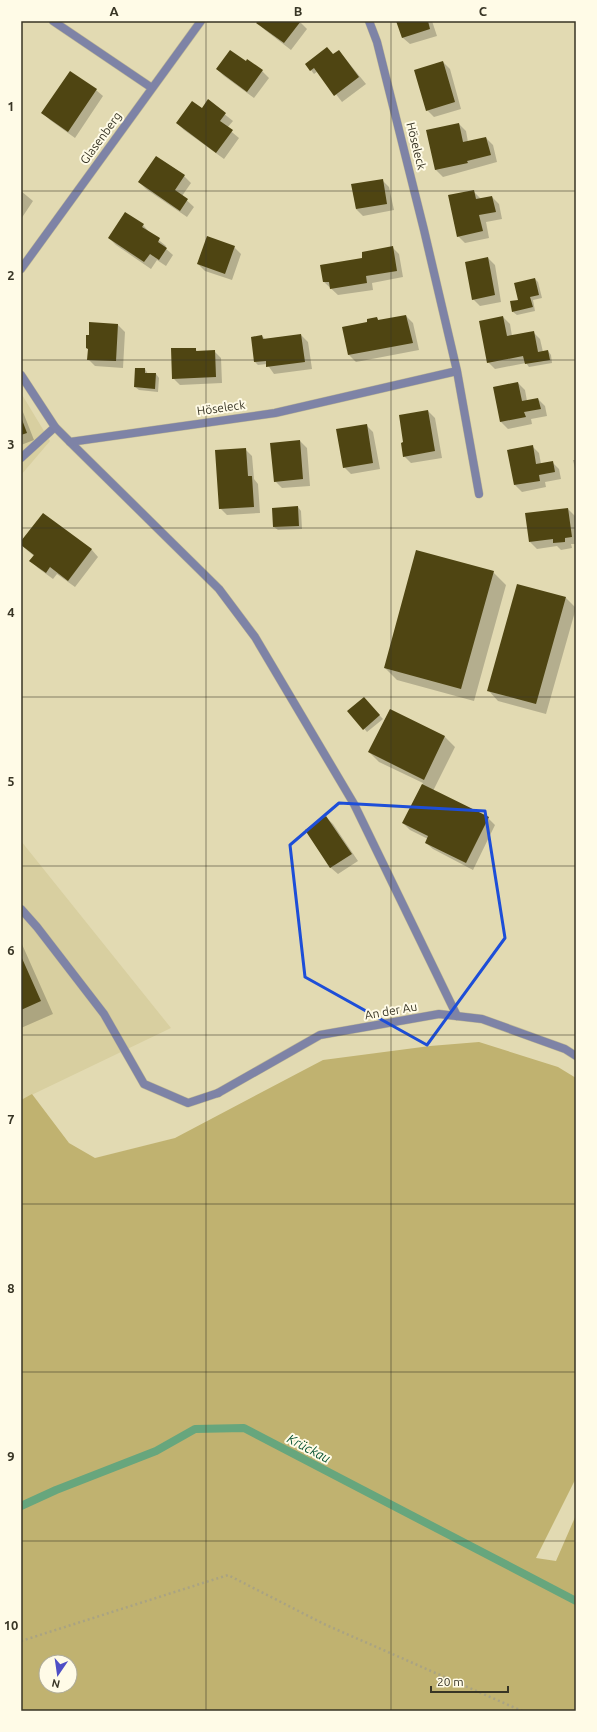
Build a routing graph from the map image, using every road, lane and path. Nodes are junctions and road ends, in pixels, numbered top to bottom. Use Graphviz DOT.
graph roads {
  1 [pos="53,21"];
  2 [pos="201,21"];
  3 [pos="369,21"];
  4 [pos="152,88"];
  5 [pos="21,270"];
  6 [pos="456,371"];
  7 [pos="21,375"];
  8 [pos="55,426"];
  9 [pos="70,442"];
  10 [pos="21,458"];
  11 [pos="478,494"];
  12 [pos="21,909"];
  13 [pos="457,1016"];
  14 [pos="576,1056"];
  15 [pos="21,1641"];
  16 [pos="522,1711"];
  1 -- 4 [label="street"];
  2 -- 4 [label="street, Glasenberg"];
  3 -- 6 [label="street, Höseleck"];
  4 -- 5 [label="street, Glasenberg"];
  6 -- 9 [label="street, Höseleck"];
  6 -- 11 [label="street, Höseleck"];
  7 -- 8 [label="street"];
  8 -- 9 [label="street"];
  8 -- 10 [label="street"];
  9 -- 13 [label="street"];
  12 -- 13 [label="street, An der Au"];
  13 -- 14 [label="street, An der Au"];
  15 -- 16 [label="path"];
}
